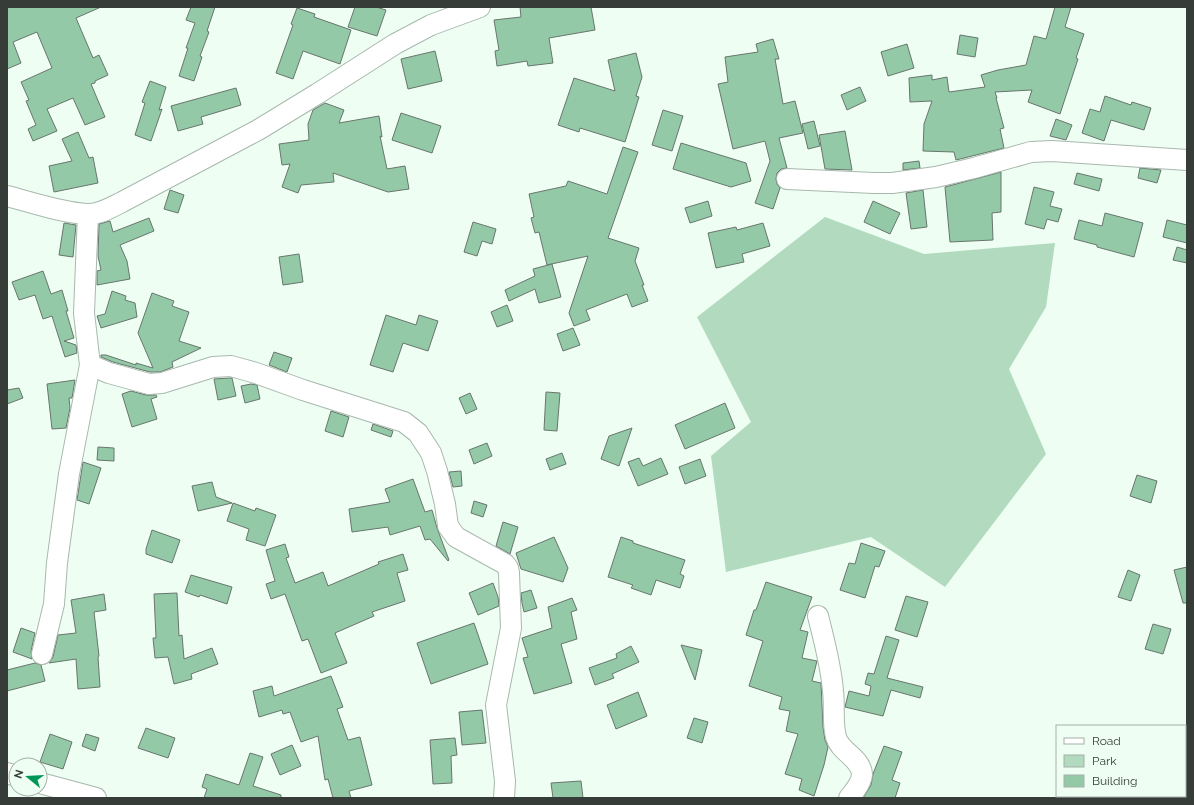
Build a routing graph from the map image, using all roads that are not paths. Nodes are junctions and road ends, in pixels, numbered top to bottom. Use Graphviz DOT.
graph roads {
  1 [pos="480,7"];
  2 [pos="1187,160"];
  3 [pos="787,179"];
  4 [pos="7,196"];
  5 [pos="88,214"];
  6 [pos="90,365"];
  7 [pos="818,616"];
  8 [pos="42,654"];
  9 [pos="48,785"];
  10 [pos="96,798"];
  11 [pos="504,798"];
  12 [pos="849,798"];
  1 -- 5 [label="street"];
  2 -- 3 [label="street"];
  4 -- 5 [label="street"];
  5 -- 6 [label="street"];
  6 -- 8 [label="street"];
  6 -- 11 [label="street"];
  7 -- 12 [label="street"];
  9 -- 10 [label="street"];
}
